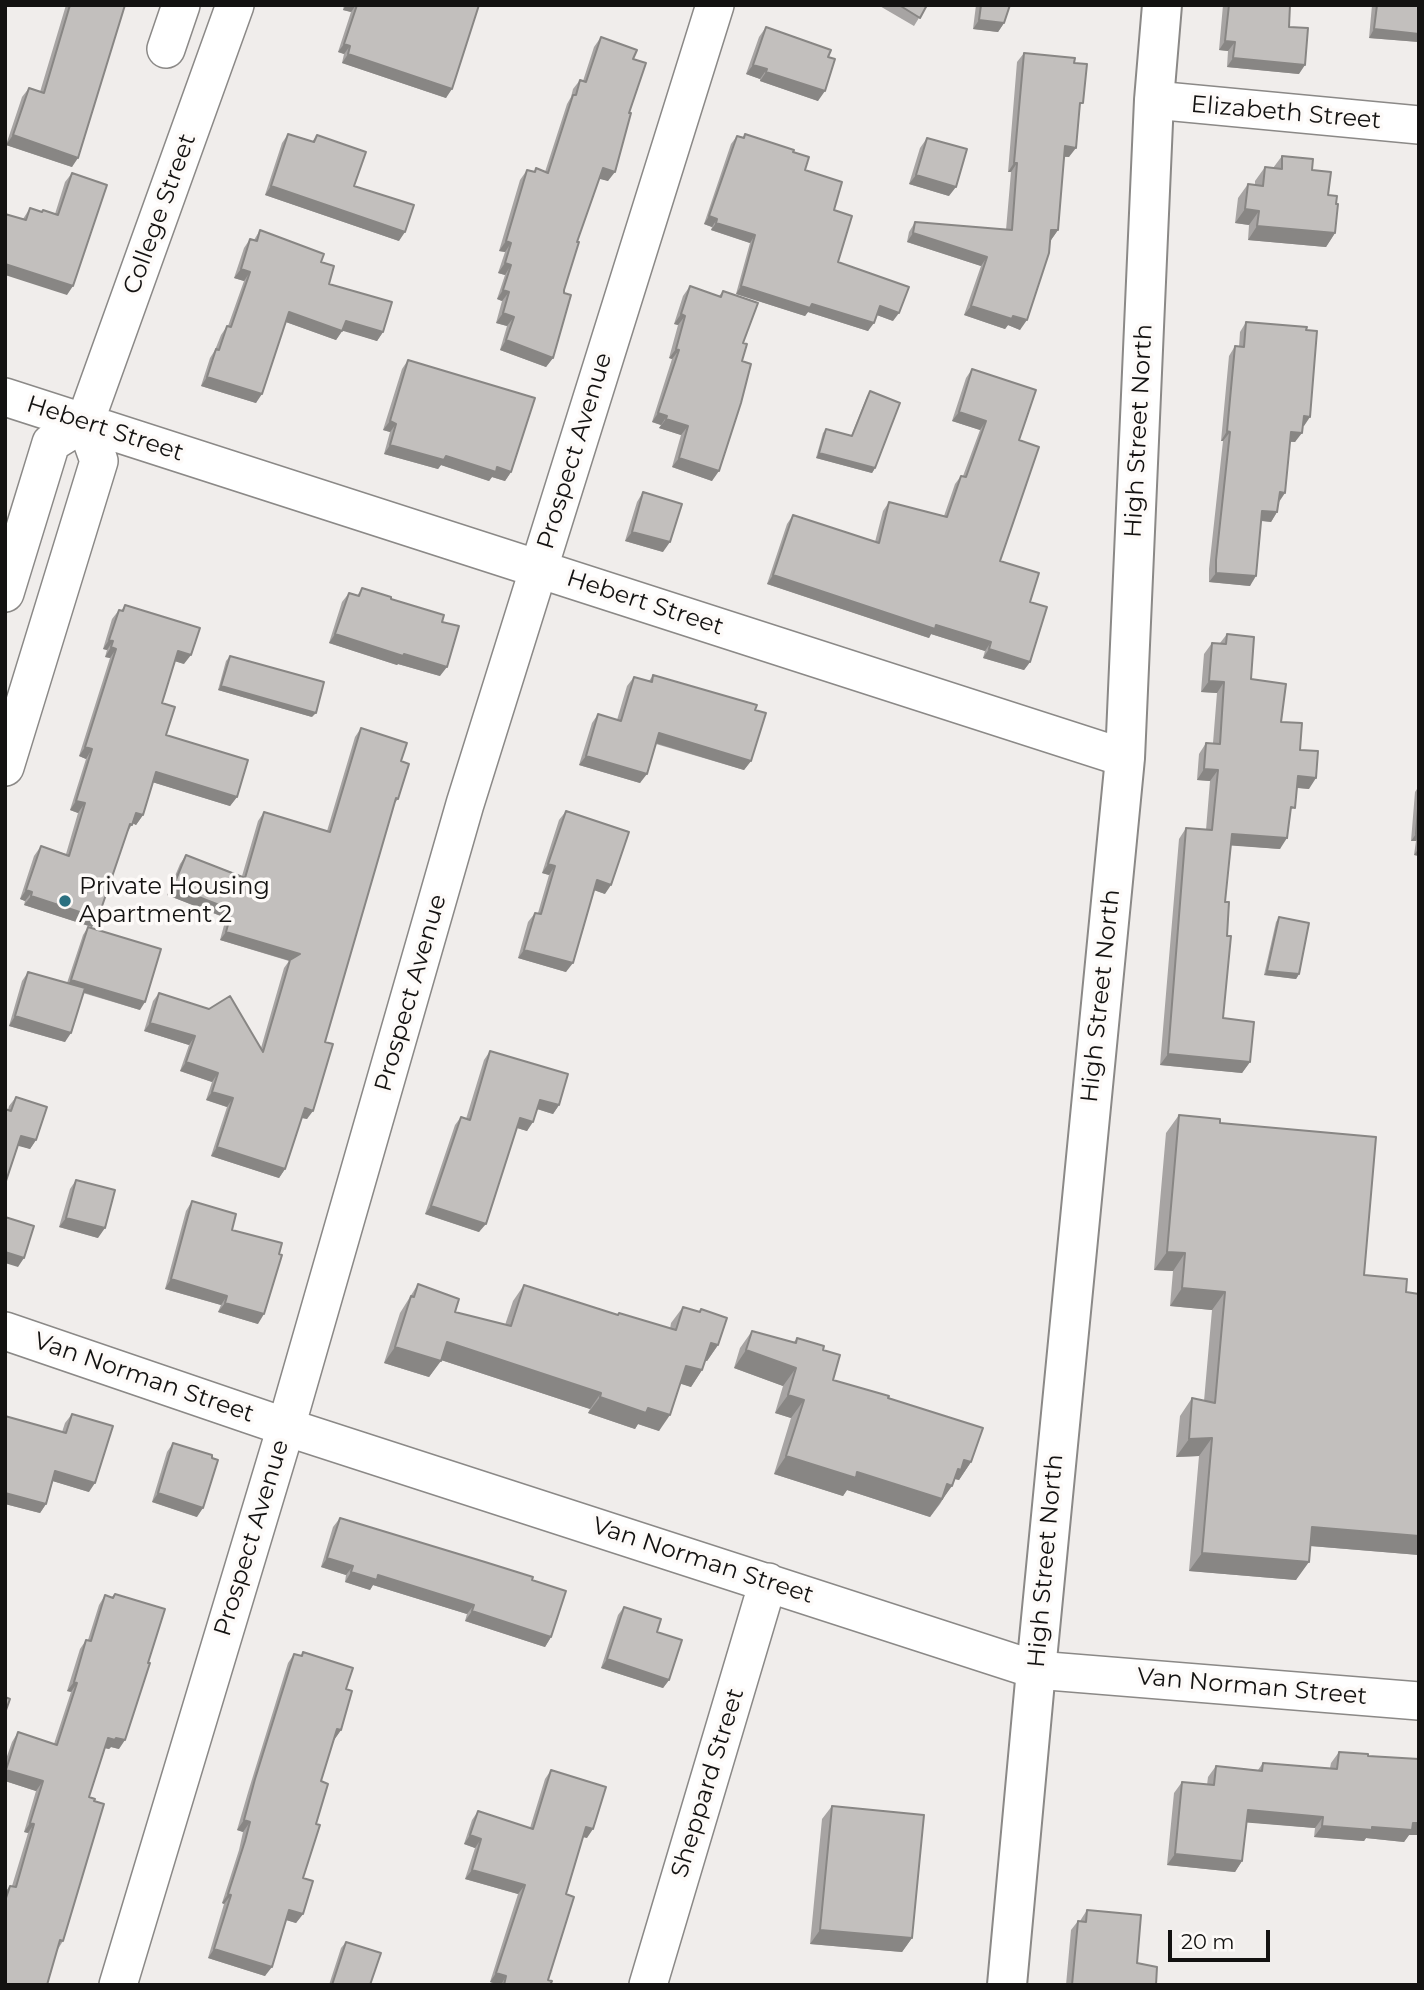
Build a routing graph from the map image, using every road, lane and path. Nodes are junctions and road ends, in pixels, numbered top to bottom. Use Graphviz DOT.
graph roads {
  1 [pos="181,5"];
  2 [pos="235,5"];
  3 [pos="715,5"];
  4 [pos="1162,5"];
  5 [pos="166,49"];
  6 [pos="1154,100"];
  7 [pos="1419,125"];
  8 [pos="5,397"];
  9 [pos="85,422"];
  10 [pos="538,568"];
  11 [pos="5,593"];
  12 [pos="1125,758"];
  13 [pos="5,767"];
  14 [pos="5,1331"];
  15 [pos="286,1427"];
  16 [pos="768,1582"];
  17 [pos="1036,1670"];
  18 [pos="1419,1701"];
  19 [pos="118,1985"];
  20 [pos="648,1985"];
  21 [pos="1007,1985"];
  1 -- 5 [label="street"];
  2 -- 9 [label="street, College Street"];
  3 -- 10 [label="street, Prospect Avenue"];
  4 -- 6 [label="main road, High Street North"];
  6 -- 7 [label="street, Elizabeth Street"];
  6 -- 12 [label="main road, High Street North"];
  8 -- 9 [label="street, Hebert Street"];
  9 -- 10 [label="street, Hebert Street"];
  9 -- 11 [label="street"];
  9 -- 13 [label="street"];
  10 -- 12 [label="street, Hebert Street"];
  10 -- 15 [label="street, Prospect Avenue"];
  12 -- 17 [label="main road, High Street North"];
  14 -- 15 [label="street, Van Norman Street"];
  15 -- 16 [label="street, Van Norman Street"];
  15 -- 19 [label="street, Prospect Avenue"];
  16 -- 17 [label="street, Van Norman Street"];
  16 -- 20 [label="street, Sheppard Street"];
  17 -- 18 [label="street, Van Norman Street"];
  17 -- 21 [label="main road, High Street North"];
}
